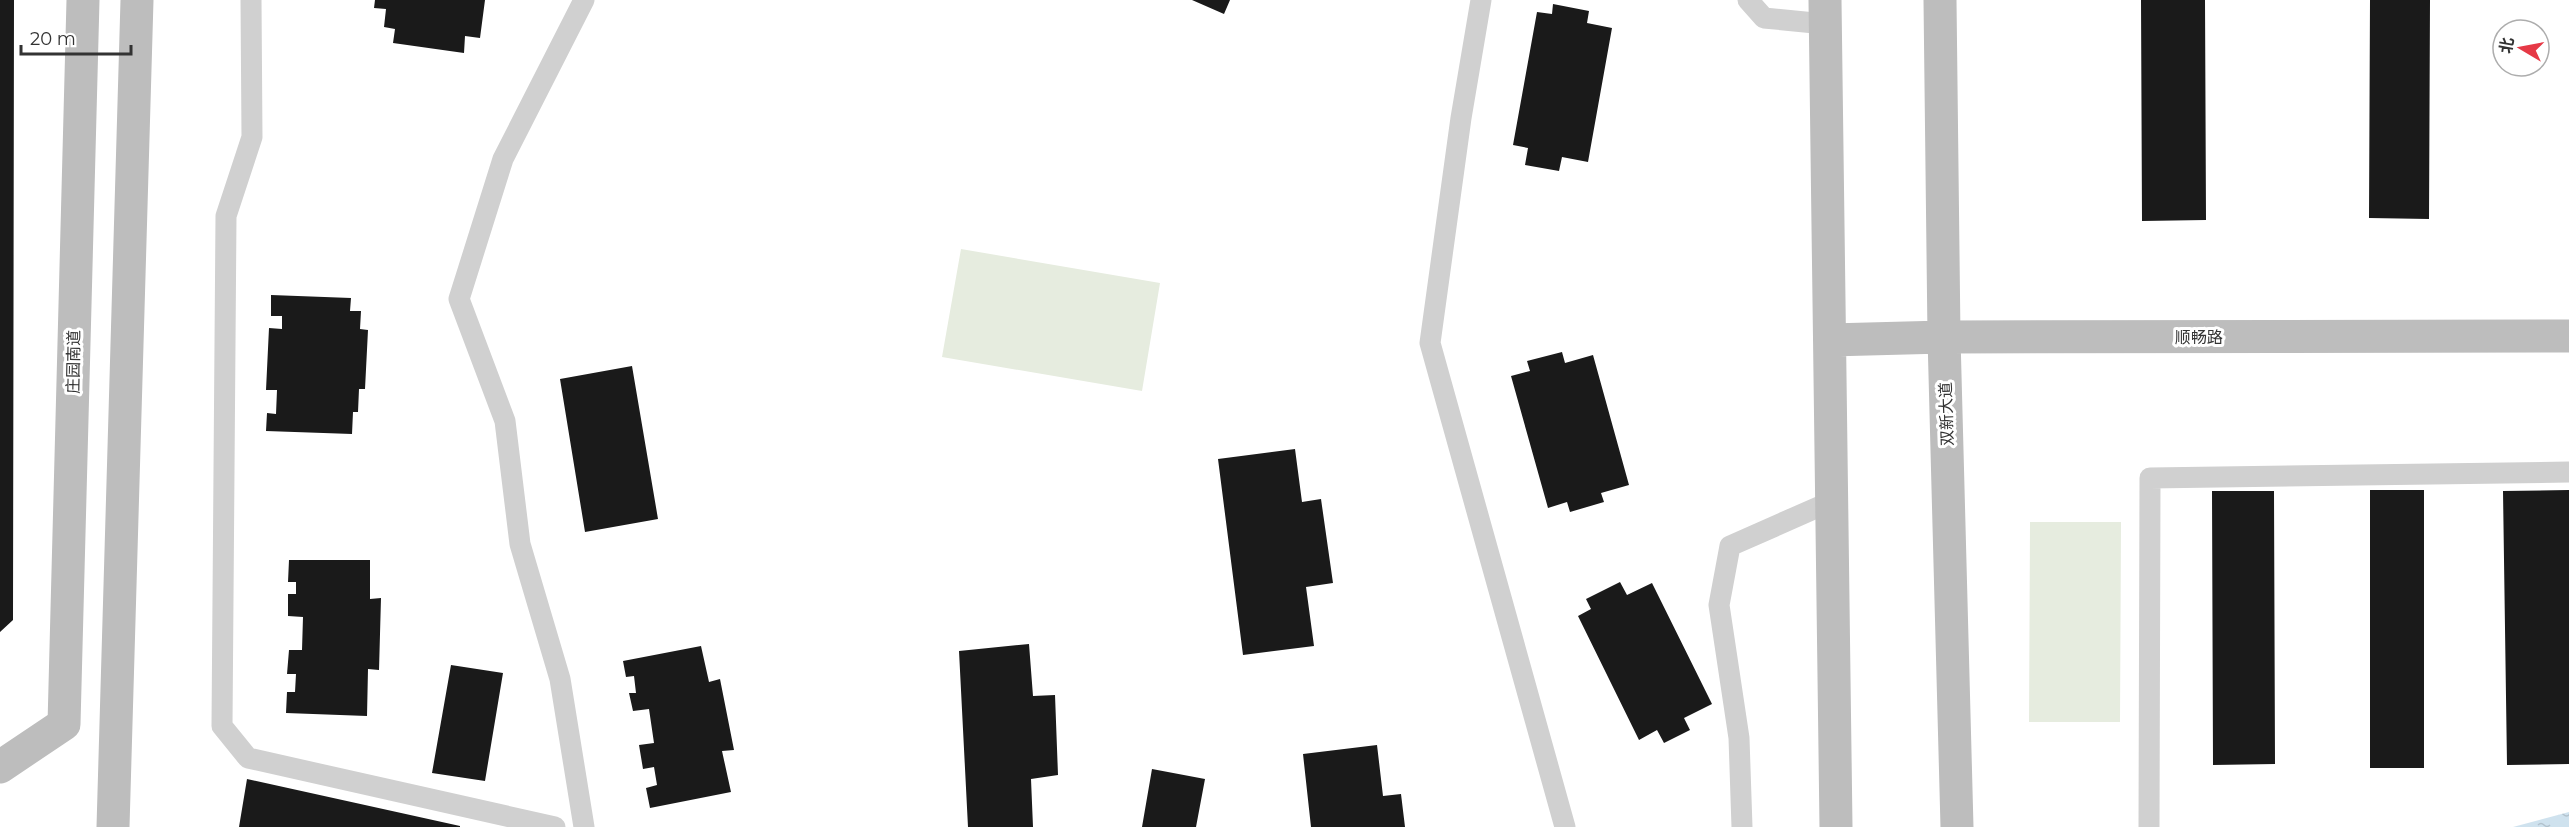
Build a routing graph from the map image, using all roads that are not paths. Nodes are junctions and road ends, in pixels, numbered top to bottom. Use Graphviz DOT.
graph roads {
  1 [pos="82,0"];
  2 [pos="136,0"];
  3 [pos="251,0"];
  4 [pos="584,0"];
  5 [pos="1481,0"];
  6 [pos="1748,0"];
  7 [pos="1940,0"];
  8 [pos="1825,12"];
  9 [pos="2569,336"];
  10 [pos="1944,337"];
  11 [pos="1830,340"];
  12 [pos="2569,472"];
  13 [pos="1832,501"];
  14 [pos="0,767"];
  15 [pos="113,827"];
  16 [pos="555,827"];
  17 [pos="584,827"];
  18 [pos="1564,827"];
  19 [pos="1742,827"];
  20 [pos="1836,827"];
  21 [pos="1957,827"];
  22 [pos="2149,827"];
  1 -- 14 [label="street, 庄园南道"];
  2 -- 15 [label="street"];
  3 -- 16 [label="lane"];
  4 -- 17 [label="lane"];
  5 -- 18 [label="lane"];
  6 -- 8 [label="lane"];
  7 -- 10 [label="street, 双新大道"];
  8 -- 11 [label="street"];
  9 -- 10 [label="street, 顺畅路"];
  10 -- 11 [label="street, 顺畅路"];
  10 -- 21 [label="street, 双新大道"];
  11 -- 13 [label="street"];
  12 -- 22 [label="lane"];
  13 -- 19 [label="lane"];
  13 -- 20 [label="street"];
}
